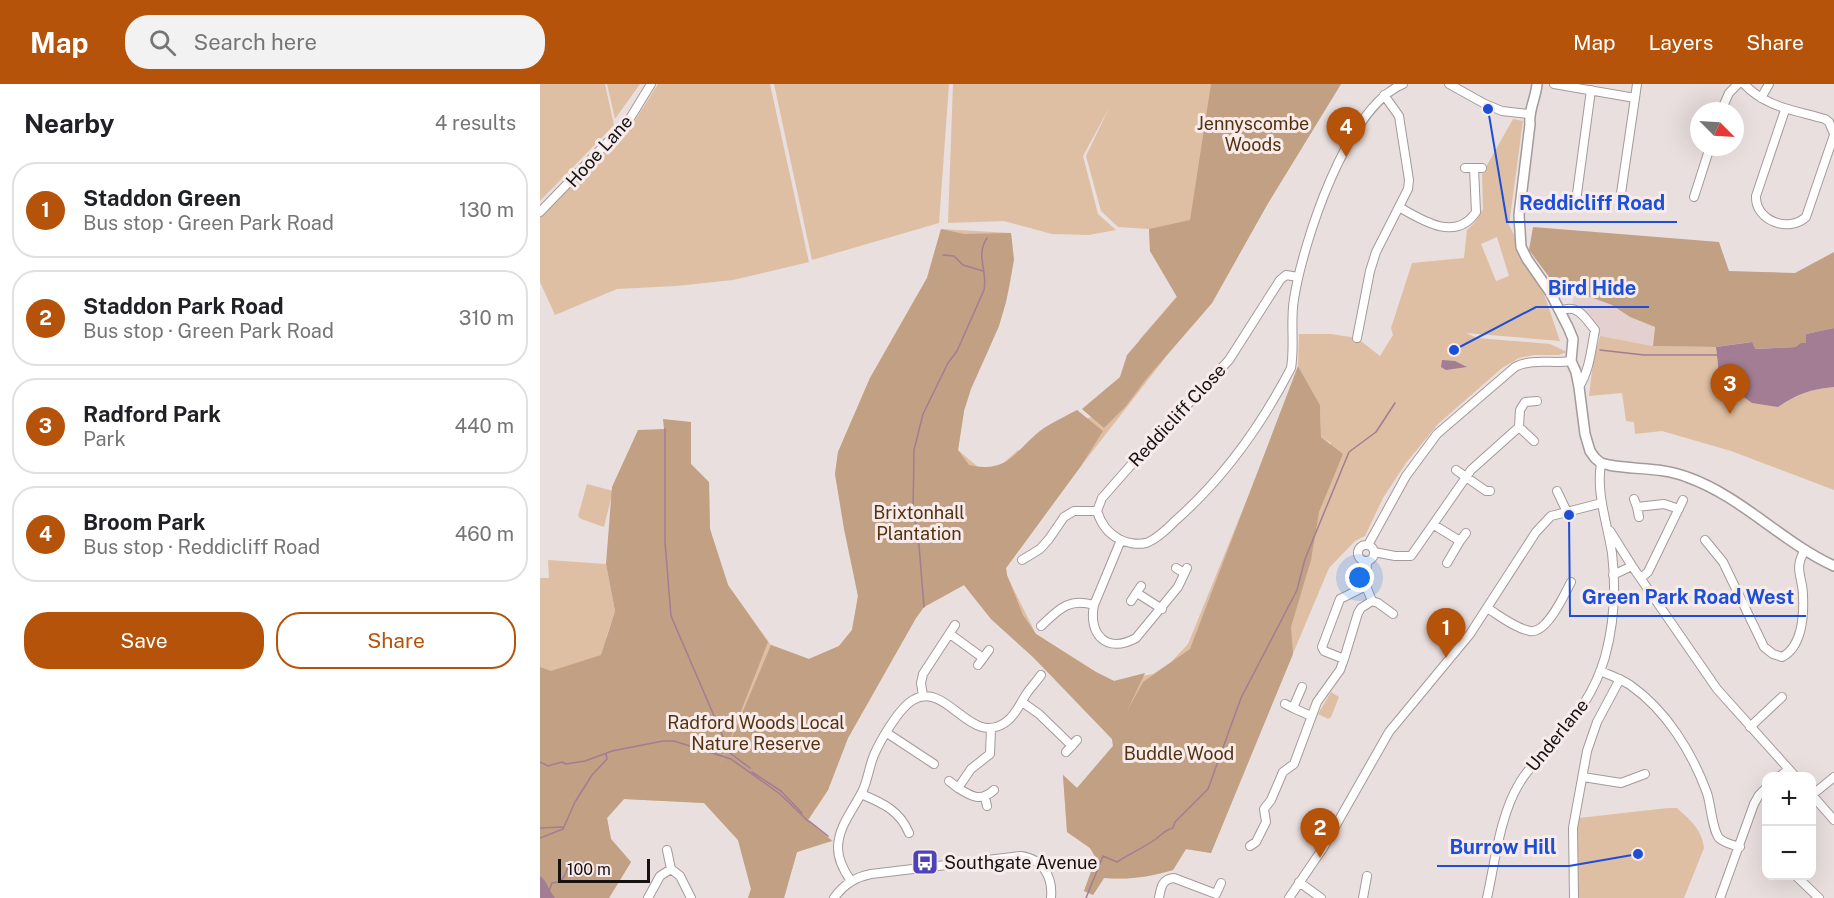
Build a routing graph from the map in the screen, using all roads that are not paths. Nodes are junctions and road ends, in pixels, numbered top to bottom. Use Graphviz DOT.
graph roads {
  1 [pos="651,84"];
  2 [pos="1403,84"];
  3 [pos="1449,84"];
  4 [pos="1537,84"];
  5 [pos="1554,84"];
  6 [pos="1637,84"];
  7 [pos="1738,84"];
  8 [pos="1744,84"];
  9 [pos="1769,84"];
  10 [pos="1591,90"];
  11 [pos="1384,95"];
  12 [pos="1635,98"];
  13 [pos="1761,98"];
  14 [pos="1725,102"];
  15 [pos="1785,110"];
  16 [pos="1529,114"];
  17 [pos="1834,134"];
  18 [pos="1707,156"];
  19 [pos="1465,168"];
  20 [pos="1694,197"];
  21 [pos="1620,200"];
  22 [pos="1576,201"];
  23 [pos="1399,207"];
  24 [pos="540,213"];
  25 [pos="1298,277"];
  26 [pos="1560,311"];
  27 [pos="1357,338"];
  28 [pos="1571,361"];
  29 [pos="1580,387"];
  30 [pos="1538,401"];
  31 [pos="1519,427"];
  32 [pos="1534,441"];
  33 [pos="1601,463"];
  34 [pos="1456,470"];
  35 [pos="1467,478"];
  36 [pos="1490,491"];
  37 [pos="1557,491"];
  38 [pos="1683,500"];
  39 [pos="1602,503"];
  40 [pos="1679,509"];
  41 [pos="1097,511"];
  42 [pos="1567,513"];
  43 [pos="1639,517"];
  44 [pos="1434,525"];
  45 [pos="1607,529"];
  46 [pos="1466,533"];
  47 [pos="1121,540"];
  48 [pos="1705,540"];
  49 [pos="1460,541"];
  50 [pos="1368,545"];
  51 [pos="1805,550"];
  52 [pos="1374,552"];
  53 [pos="1022,560"];
  54 [pos="1367,561"];
  55 [pos="1447,563"];
  56 [pos="1632,566"];
  57 [pos="1834,566"];
  58 [pos="1176,568"];
  59 [pos="1613,575"];
  60 [pos="1641,578"];
  61 [pos="1571,582"];
  62 [pos="1366,586"];
  63 [pos="1131,601"];
  64 [pos="1372,601"];
  65 [pos="1094,605"];
  66 [pos="1162,609"];
  67 [pos="1487,609"];
  68 [pos="1393,614"];
  69 [pos="955,625"];
  70 [pos="1041,626"];
  71 [pos="950,634"];
  72 [pos="989,650"];
  73 [pos="1344,659"];
  74 [pos="1600,671"];
  75 [pos="1620,679"];
  76 [pos="1046,687"];
  77 [pos="1302,687"];
  78 [pos="923,696"];
  79 [pos="1022,702"];
  80 [pos="1780,702"];
  81 [pos="1284,704"];
  82 [pos="1293,708"];
  83 [pos="1311,716"];
  84 [pos="1750,727"];
  85 [pos="991,729"];
  86 [pos="887,733"];
  87 [pos="1072,746"];
  88 [pos="929,764"];
  89 [pos="1788,770"];
  90 [pos="1786,772"];
  91 [pos="1645,774"];
  92 [pos="1583,777"];
  93 [pos="1834,777"];
  94 [pos="949,781"];
  95 [pos="958,788"];
  96 [pos="994,790"];
  97 [pos="1762,792"];
  98 [pos="1816,792"];
  99 [pos="861,794"];
  100 [pos="1816,800"];
  101 [pos="1834,820"];
  102 [pos="910,828"];
  103 [pos="1250,846"];
  104 [pos="1740,847"];
  105 [pos="667,850"];
  106 [pos="671,869"];
  107 [pos="1367,876"];
  108 [pos="1798,880"];
  109 [pos="851,881"];
  110 [pos="1299,882"];
  111 [pos="1221,883"];
  112 [pos="648,898"];
  113 [pos="691,898"];
  114 [pos="834,898"];
  115 [pos="1051,898"];
  116 [pos="1159,898"];
  117 [pos="1289,898"];
  118 [pos="1321,898"];
  119 [pos="1363,898"];
  120 [pos="1487,898"];
  121 [pos="1574,898"];
  122 [pos="1720,898"];
  123 [pos="1819,898"];
  1 -- 24 [label="street, Hooe Lane"];
  2 -- 11 [label="street"];
  3 -- 16 [label="street"];
  4 -- 16 [label="street"];
  5 -- 10 [label="street"];
  6 -- 12 [label="street"];
  7 -- 14 [label="street"];
  8 -- 13 [label="street"];
  9 -- 13 [label="street"];
  10 -- 12 [label="street"];
  10 -- 22 [label="street"];
  11 -- 23 [label="street"];
  11 -- 25 [label="street"];
  12 -- 21 [label="street"];
  13 -- 15 [label="street"];
  15 -- 17 [label="street"];
  15 -- 17 [label="street"];
  16 -- 26 [label="street"];
  18 -- 20 [label="street"];
  19 -- 23 [label="street"];
  23 -- 27 [label="street"];
  25 -- 41 [label="street, Reddicliff Close"];
  25 -- 47 [label="street"];
  26 -- 28 [label="street"];
  26 -- 29 [label="street"];
  28 -- 29 [label="street"];
  28 -- 50 [label="street"];
  29 -- 33 [label="street"];
  30 -- 31 [label="street"];
  31 -- 32 [label="street"];
  31 -- 35 [label="street"];
  33 -- 39 [label="street, Underlane"];
  33 -- 51 [label="street"];
  34 -- 35 [label="street"];
  35 -- 36 [label="street"];
  35 -- 44 [label="street"];
  37 -- 42 [label="street"];
  38 -- 40 [label="street"];
  39 -- 42 [label="street"];
  39 -- 45 [label="street, Underlane"];
  40 -- 43 [label="street"];
  40 -- 60 [label="street"];
  41 -- 47 [label="street"];
  41 -- 53 [label="street"];
  42 -- 67 [label="street"];
  44 -- 49 [label="street"];
  44 -- 52 [label="street"];
  45 -- 56 [label="street"];
  45 -- 59 [label="street, Underlane"];
  46 -- 49 [label="street"];
  47 -- 65 [label="street"];
  48 -- 51 [label="street"];
  49 -- 55 [label="street"];
  50 -- 52 [label="street"];
  50 -- 54 [label="street"];
  51 -- 57 [label="street"];
  52 -- 54 [label="street"];
  54 -- 62 [label="street"];
  56 -- 59 [label="street"];
  56 -- 60 [label="street"];
  58 -- 66 [label="street"];
  59 -- 74 [label="street, Underlane"];
  60 -- 84 [label="street"];
  61 -- 67 [label="street"];
  62 -- 64 [label="street"];
  62 -- 73 [label="street"];
  63 -- 66 [label="street"];
  64 -- 68 [label="street"];
  64 -- 73 [label="street"];
  65 -- 66 [label="street"];
  65 -- 70 [label="street"];
  67 -- 110 [label="street"];
  69 -- 71 [label="street"];
  71 -- 72 [label="street"];
  71 -- 78 [label="street"];
  73 -- 83 [label="street"];
  74 -- 75 [label="street"];
  74 -- 120 [label="street, Underlane"];
  75 -- 92 [label="street"];
  75 -- 104 [label="street"];
  76 -- 79 [label="street"];
  77 -- 82 [label="street"];
  78 -- 85 [label="street"];
  78 -- 86 [label="street"];
  79 -- 85 [label="street"];
  79 -- 87 [label="street"];
  80 -- 84 [label="street"];
  81 -- 82 [label="street"];
  82 -- 83 [label="street"];
  83 -- 103 [label="street"];
  84 -- 89 [label="street"];
  85 -- 95 [label="street"];
  86 -- 88 [label="street"];
  86 -- 99 [label="street"];
  89 -- 90 [label="street"];
  91 -- 92 [label="street"];
  92 -- 121 [label="street"];
  93 -- 98 [label="street"];
  94 -- 95 [label="street"];
  95 -- 96 [label="street"];
  97 -- 104 [label="street"];
  99 -- 102 [label="street"];
  99 -- 109 [label="street"];
  100 -- 101 [label="street"];
  104 -- 122 [label="street"];
  105 -- 106 [label="street"];
  106 -- 112 [label="street"];
  106 -- 113 [label="street"];
  107 -- 119 [label="street"];
  108 -- 123 [label="street"];
  109 -- 114 [label="street"];
  109 -- 115 [label="street"];
  110 -- 117 [label="street"];
  110 -- 118 [label="street"];
  111 -- 116 [label="street"];
}
